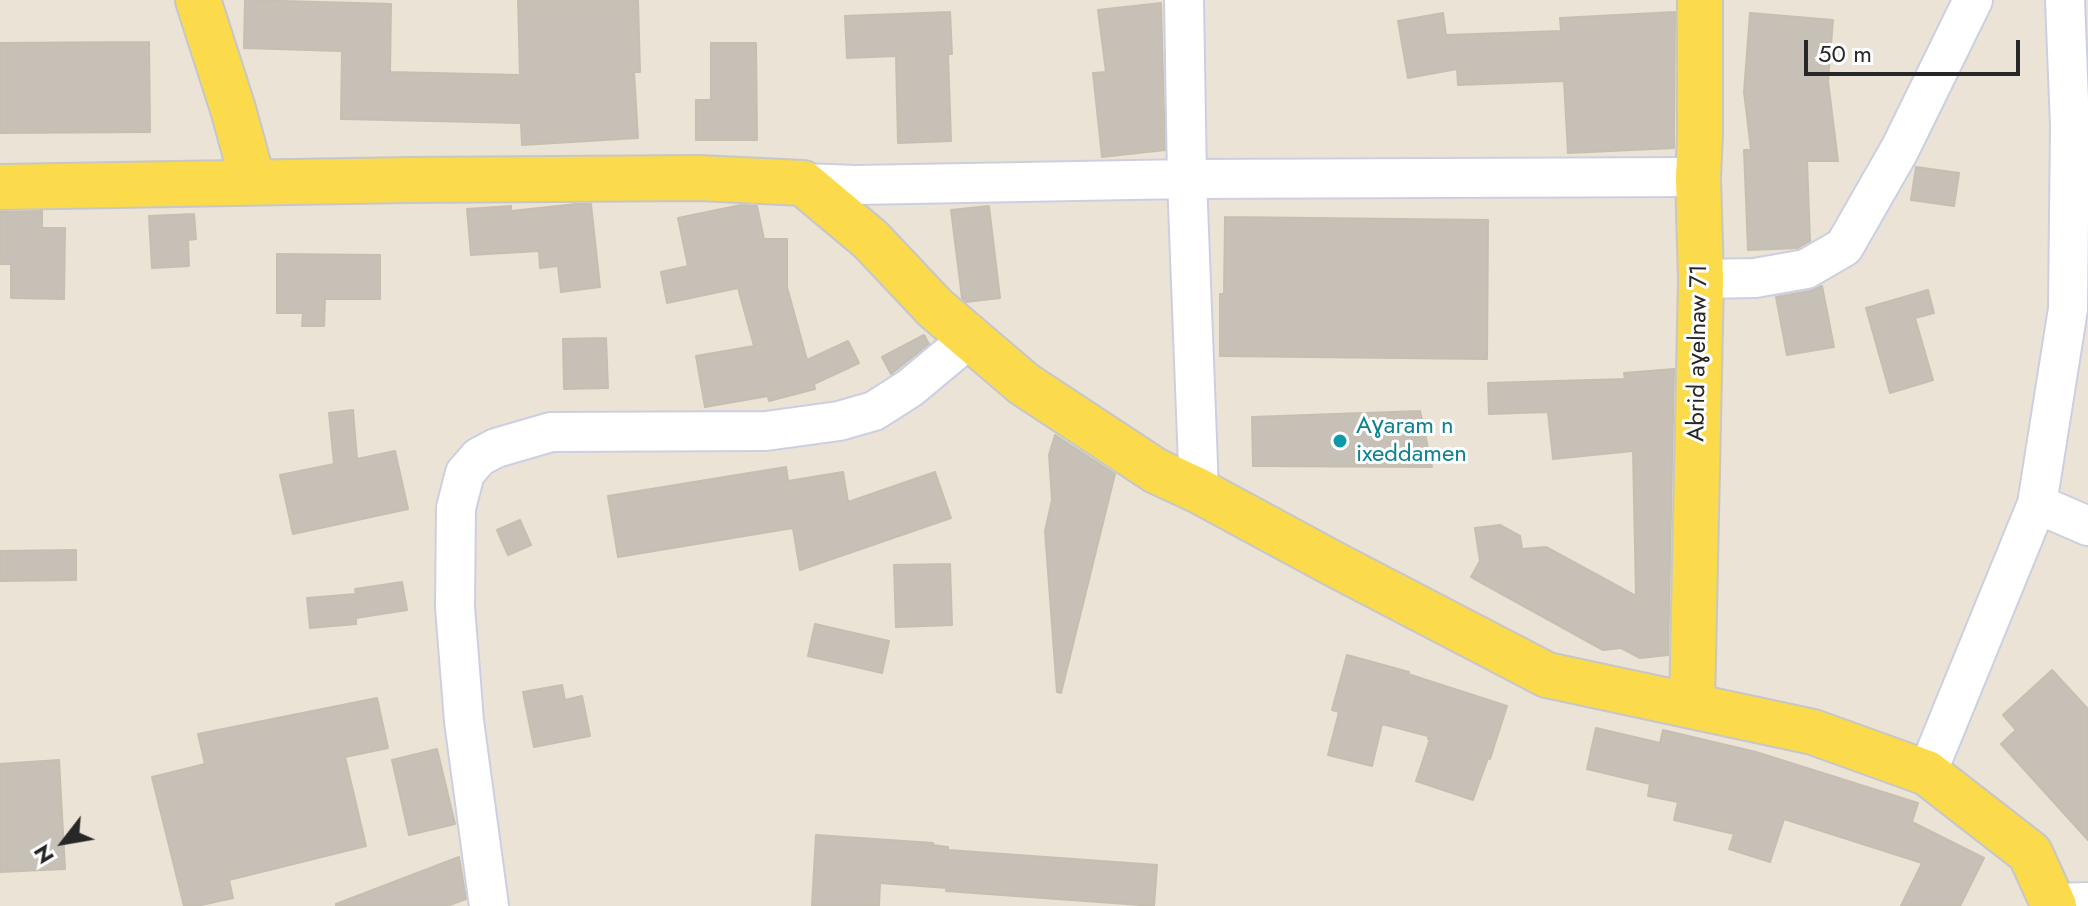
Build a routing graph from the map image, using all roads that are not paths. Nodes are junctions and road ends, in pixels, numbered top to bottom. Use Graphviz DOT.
graph roads {
  1 [pos="198,0"];
  2 [pos="1184,0"];
  3 [pos="1700,0"];
  4 [pos="1973,0"];
  5 [pos="2065,0"];
  6 [pos="1698,177"];
  7 [pos="1187,179"];
  8 [pos="253,182"];
  9 [pos="803,183"];
  10 [pos="0,187"];
  11 [pos="1701,279"];
  12 [pos="970,338"];
  13 [pos="1199,491"];
  14 [pos="2037,504"];
  15 [pos="2088,526"];
  16 [pos="1692,706"];
  17 [pos="1927,773"];
  18 [pos="2065,904"];
  19 [pos="489,906"];
  1 -- 8 [label="main road"];
  2 -- 7 [label="street"];
  3 -- 6 [label="main road, Abrid aɣelnaw 71"];
  4 -- 11 [label="street"];
  5 -- 14 [label="street"];
  6 -- 7 [label="street"];
  6 -- 11 [label="main road, Abrid aɣelnaw 71"];
  7 -- 9 [label="street"];
  7 -- 13 [label="street"];
  8 -- 9 [label="main road"];
  8 -- 10 [label="main road"];
  9 -- 12 [label="main road"];
  11 -- 16 [label="main road, Abrid aɣelnaw 71"];
  12 -- 13 [label="main road"];
  12 -- 19 [label="street"];
  13 -- 16 [label="main road"];
  14 -- 15 [label="street"];
  14 -- 17 [label="street"];
  16 -- 17 [label="main road"];
  17 -- 18 [label="main road"];
}
